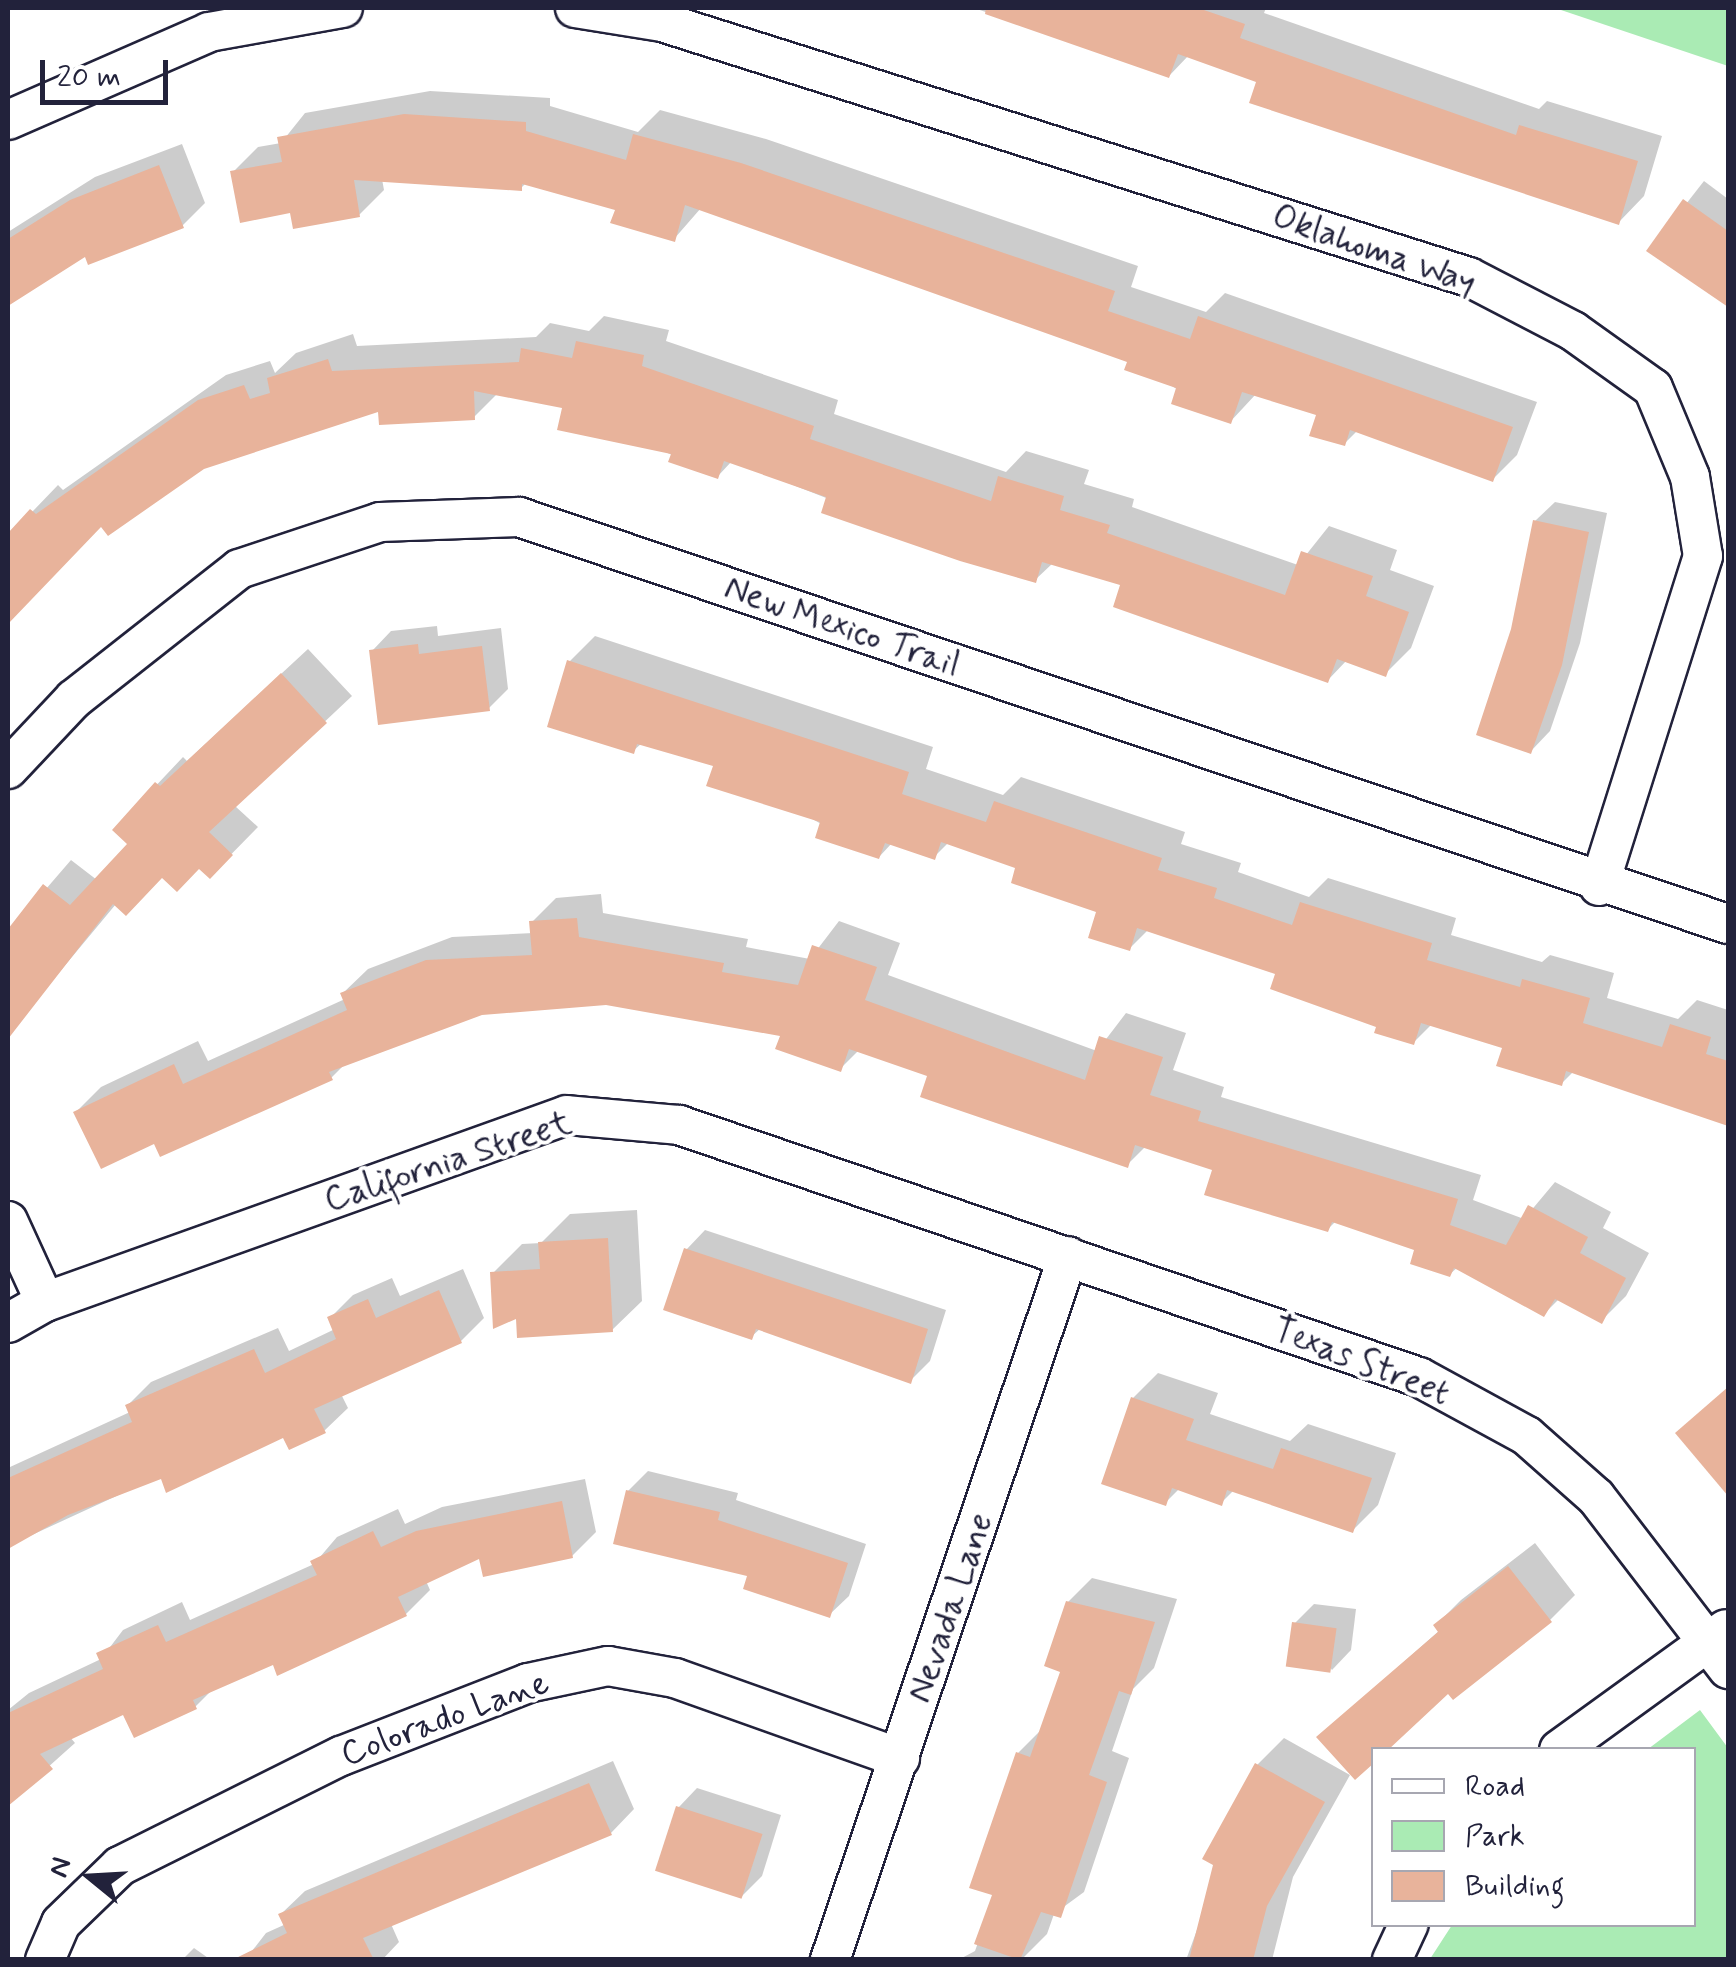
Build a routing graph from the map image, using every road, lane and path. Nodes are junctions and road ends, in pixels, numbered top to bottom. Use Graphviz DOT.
graph roads {
  1 [pos="343,8"];
  2 [pos="575,8"];
  3 [pos="8,120"];
  4 [pos="8,769"];
  5 [pos="1599,886"];
  6 [pos="1728,924"];
  7 [pos="8,1221"];
  8 [pos="1068,1256"];
  9 [pos="45,1302"];
  10 [pos="8,1323"];
  11 [pos="1722,1647"];
  12 [pos="1564,1747"];
  13 [pos="900,1758"];
  14 [pos="1408,1927"];
  15 [pos="45,1960"];
  16 [pos="830,1960"];
  17 [pos="1392,1960"];
  1 -- 3 [label="street"];
  2 -- 5 [label="street, Oklahoma Way"];
  4 -- 5 [label="street, New Mexico Trail"];
  5 -- 6 [label="street, New Mexico Trail"];
  7 -- 9 [label="street"];
  8 -- 9 [label="street, California Street"];
  8 -- 11 [label="street, Texas Street"];
  8 -- 13 [label="street, Nevada Lane"];
  9 -- 10 [label="street, California Street"];
  11 -- 12 [label="street"];
  13 -- 15 [label="street, Colorado Lane"];
  13 -- 16 [label="street, Nevada Lane"];
  14 -- 17 [label="street"];
}
